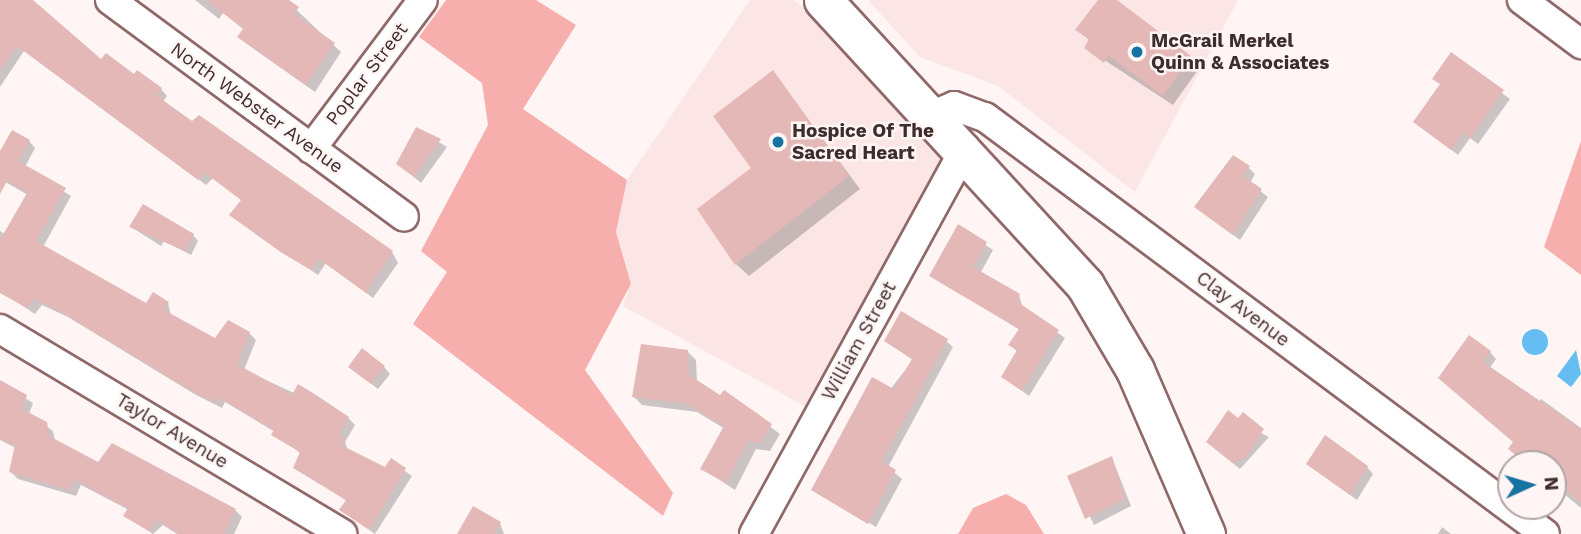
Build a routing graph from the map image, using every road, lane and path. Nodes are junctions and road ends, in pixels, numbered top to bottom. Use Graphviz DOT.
graph roads {
  1 [pos="110,0"];
  2 [pos="424,0"];
  3 [pos="823,0"];
  4 [pos="1522,0"];
  5 [pos="1581,44"];
  6 [pos="933,115"];
  7 [pos="965,148"];
  8 [pos="312,149"];
  9 [pos="404,217"];
  10 [pos="0,329"];
  11 [pos="342,534"];
  12 [pos="754,534"];
  13 [pos="1206,534"];
  14 [pos="1545,534"];
  1 -- 8 [label="street, North Webster Avenue"];
  2 -- 8 [label="street, Poplar Street"];
  3 -- 6 [label="main road"];
  4 -- 5 [label="street"];
  6 -- 7 [label="main road"];
  6 -- 14 [label="street, Clay Avenue"];
  7 -- 12 [label="street, William Street"];
  7 -- 13 [label="main road"];
  8 -- 9 [label="street, North Webster Avenue"];
  10 -- 11 [label="street, Taylor Avenue"];
}
